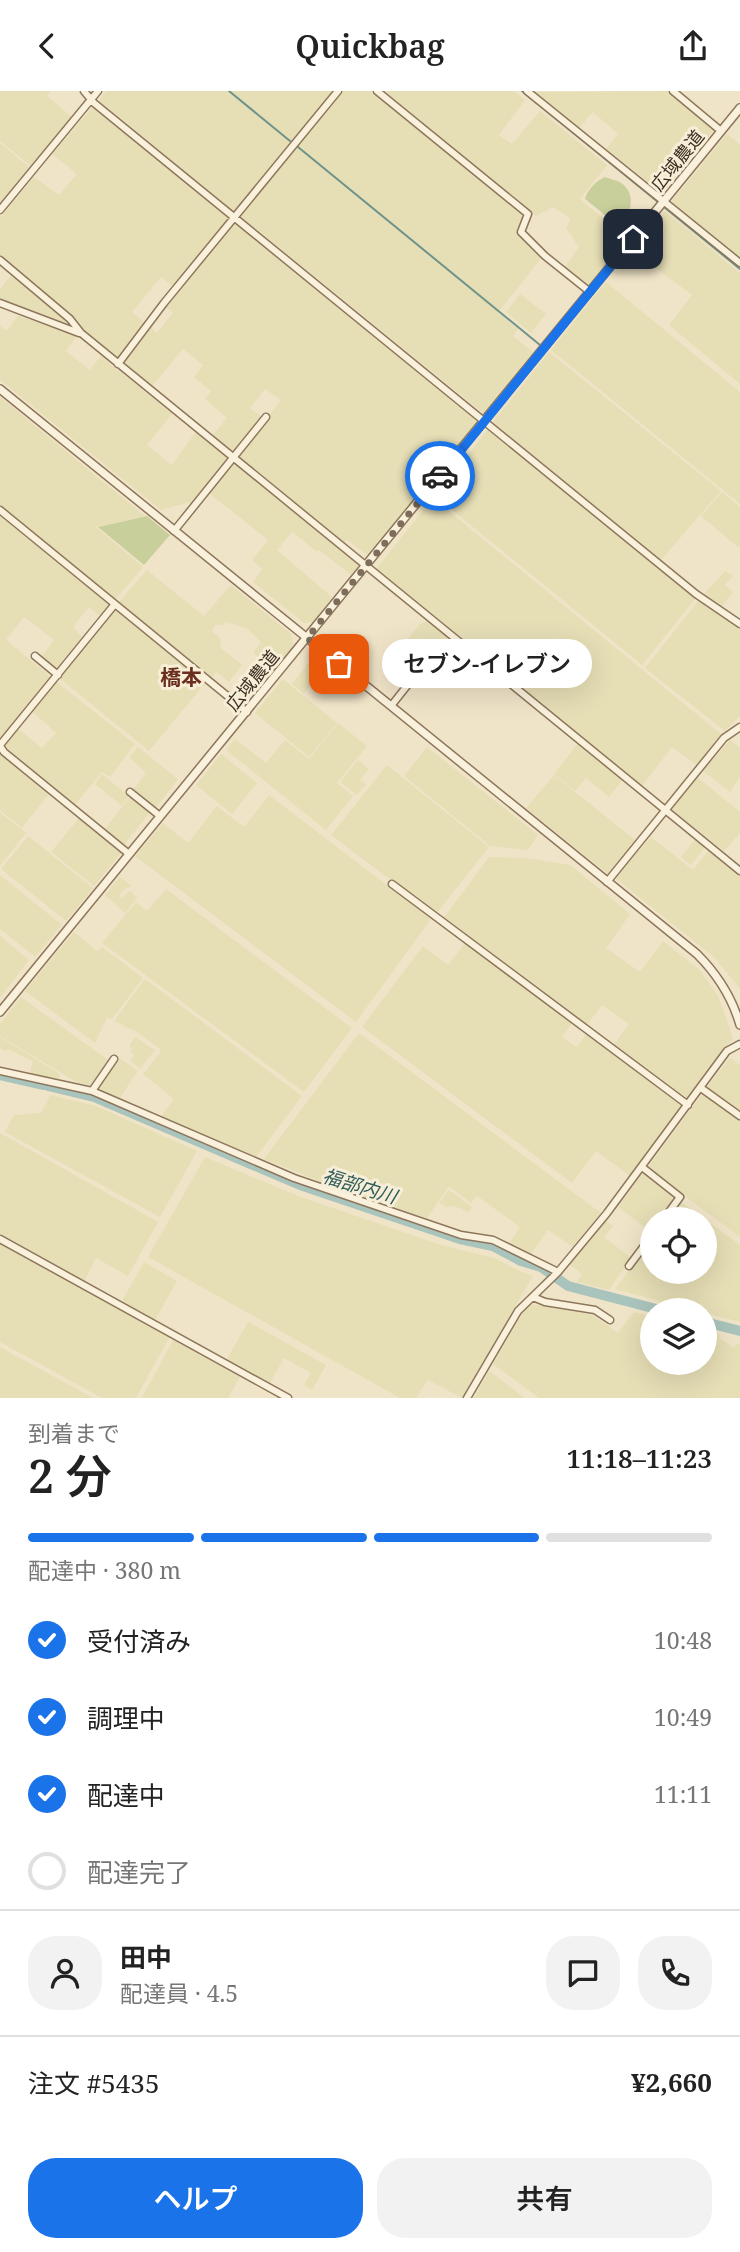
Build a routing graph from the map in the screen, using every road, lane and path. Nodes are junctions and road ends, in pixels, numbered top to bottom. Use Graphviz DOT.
graph roads {
  1 [pos="84,91"];
  2 [pos="98,91"];
  3 [pos="338,91"];
  4 [pos="377,91"];
  5 [pos="527,91"];
  6 [pos="673,91"];
  7 [pos="92,99"];
  8 [pos="740,108"];
  9 [pos="721,131"];
  10 [pos="663,202"];
  11 [pos="0,210"];
  12 [pos="234,217"];
  13 [pos="0,260"];
  14 [pos="740,263"];
  15 [pos="590,292"];
  16 [pos="0,303"];
  17 [pos="81,333"];
  18 [pos="118,363"];
  19 [pos="0,389"];
  20 [pos="265,417"];
  21 [pos="484,421"];
  22 [pos="234,457"];
  23 [pos="0,510"];
  24 [pos="174,531"];
  25 [pos="366,566"];
  26 [pos="115,604"];
  27 [pos="740,624"];
  28 [pos="307,638"];
  29 [pos="35,656"];
  30 [pos="58,675"];
  31 [pos="414,677"];
  32 [pos="391,706"];
  33 [pos="247,712"];
  34 [pos="740,727"];
  35 [pos="0,746"];
  36 [pos="130,792"];
  37 [pos="666,810"];
  38 [pos="160,817"];
  39 [pos="129,854"];
  40 [pos="740,871"];
  41 [pos="607,882"];
  42 [pos="392,884"];
  43 [pos="0,1012"];
  44 [pos="740,1025"];
  45 [pos="740,1044"];
  46 [pos="114,1059"];
  47 [pos="0,1071"];
  48 [pos="701,1087"];
  49 [pos="92,1091"];
  50 [pos="688,1105"];
  51 [pos="740,1116"];
  52 [pos="642,1167"];
  53 [pos="673,1207"];
  54 [pos="0,1239"];
  55 [pos="640,1251"];
  56 [pos="629,1266"];
  57 [pos="554,1275"];
  58 [pos="533,1297"];
  59 [pos="610,1320"];
  60 [pos="288,1398"];
  61 [pos="467,1398"];
  1 -- 7 [label="street"];
  2 -- 7 [label="street"];
  3 -- 12 [label="street"];
  4 -- 15 [label="street"];
  5 -- 10 [label="street"];
  6 -- 9 [label="street"];
  7 -- 11 [label="street"];
  7 -- 12 [label="street"];
  8 -- 9 [label="street, 広域農道"];
  9 -- 10 [label="street, 広域農道"];
  10 -- 14 [label="street"];
  10 -- 15 [label="street, 広域農道"];
  12 -- 18 [label="street"];
  12 -- 21 [label="street"];
  13 -- 17 [label="street"];
  15 -- 21 [label="street, 広域農道"];
  16 -- 17 [label="street"];
  17 -- 18 [label="street"];
  18 -- 22 [label="street"];
  19 -- 24 [label="street"];
  20 -- 22 [label="street"];
  21 -- 25 [label="street, 広域農道"];
  21 -- 27 [label="street"];
  22 -- 24 [label="street"];
  22 -- 25 [label="street"];
  23 -- 26 [label="street"];
  24 -- 28 [label="street"];
  25 -- 28 [label="street, 広域農道"];
  25 -- 37 [label="street"];
  26 -- 30 [label="street"];
  26 -- 33 [label="street"];
  28 -- 32 [label="street"];
  28 -- 33 [label="street, 広域農道"];
  29 -- 30 [label="street"];
  30 -- 35 [label="street"];
  31 -- 32 [label="street"];
  32 -- 41 [label="street"];
  33 -- 38 [label="street, 広域農道"];
  34 -- 37 [label="street"];
  35 -- 39 [label="street"];
  36 -- 38 [label="street"];
  37 -- 40 [label="street"];
  37 -- 41 [label="street"];
  38 -- 39 [label="street, 広域農道"];
  39 -- 43 [label="street, 広域農道"];
  41 -- 44 [label="street"];
  42 -- 50 [label="street"];
  45 -- 48 [label="street"];
  46 -- 49 [label="street"];
  47 -- 49 [label="street"];
  48 -- 50 [label="street"];
  48 -- 51 [label="street"];
  49 -- 57 [label="street"];
  50 -- 52 [label="street"];
  52 -- 53 [label="street"];
  52 -- 57 [label="street"];
  54 -- 60 [label="street"];
  55 -- 56 [label="street"];
  57 -- 58 [label="street"];
  58 -- 59 [label="street"];
  58 -- 61 [label="street"];
}
